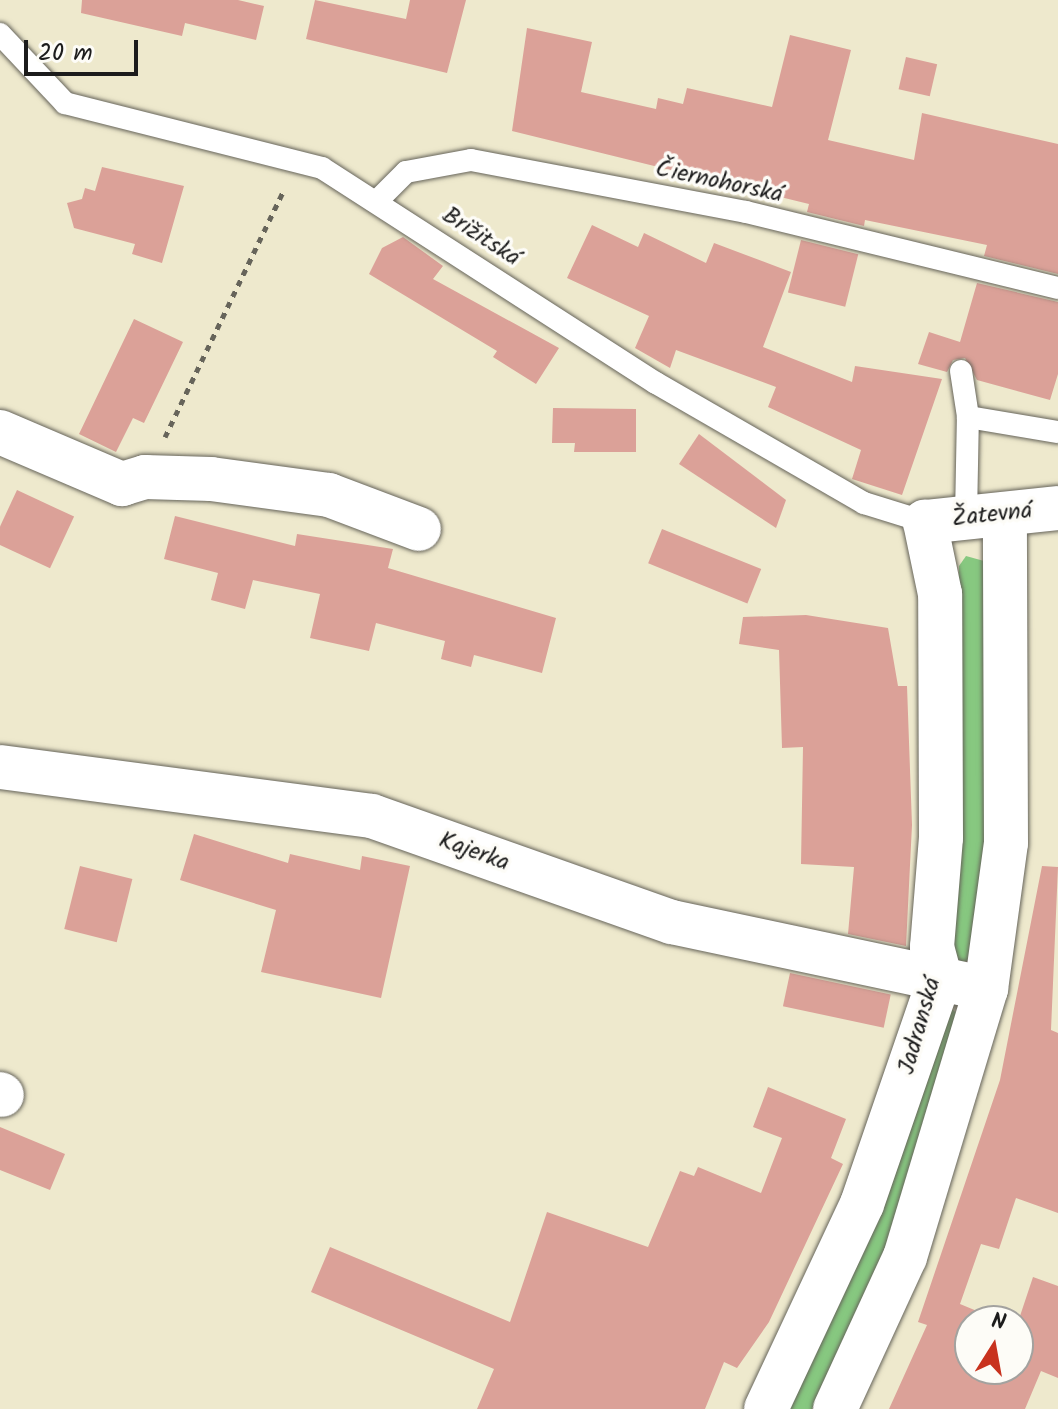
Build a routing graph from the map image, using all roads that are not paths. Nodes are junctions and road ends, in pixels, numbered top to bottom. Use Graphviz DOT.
graph roads {
  1 [pos="0,34"];
  2 [pos="377,201"];
  3 [pos="1058,288"];
  4 [pos="961,371"];
  5 [pos="968,417"];
  6 [pos="0,432"];
  7 [pos="1058,432"];
  8 [pos="1058,508"];
  9 [pos="966,518"];
  10 [pos="419,529"];
  11 [pos="0,767"];
  12 [pos="940,977"];
  13 [pos="986,989"];
  14 [pos="766,1409"];
  15 [pos="835,1409"];
  1 -- 2 [label="lane, Brižitská"];
  2 -- 3 [label="lane, Čiernohorská"];
  2 -- 9 [label="lane, Brižitská"];
  4 -- 5 [label="lane"];
  5 -- 7 [label="lane"];
  5 -- 9 [label="lane"];
  6 -- 10 [label="street"];
  8 -- 9 [label="street, Žatevná"];
  9 -- 12 [label="street, Jadranská"];
  9 -- 13 [label="street"];
  11 -- 12 [label="street, Kajerka"];
  12 -- 13 [label="street, Kajerka"];
  12 -- 14 [label="street, Jadranská"];
  13 -- 15 [label="street"];
}
